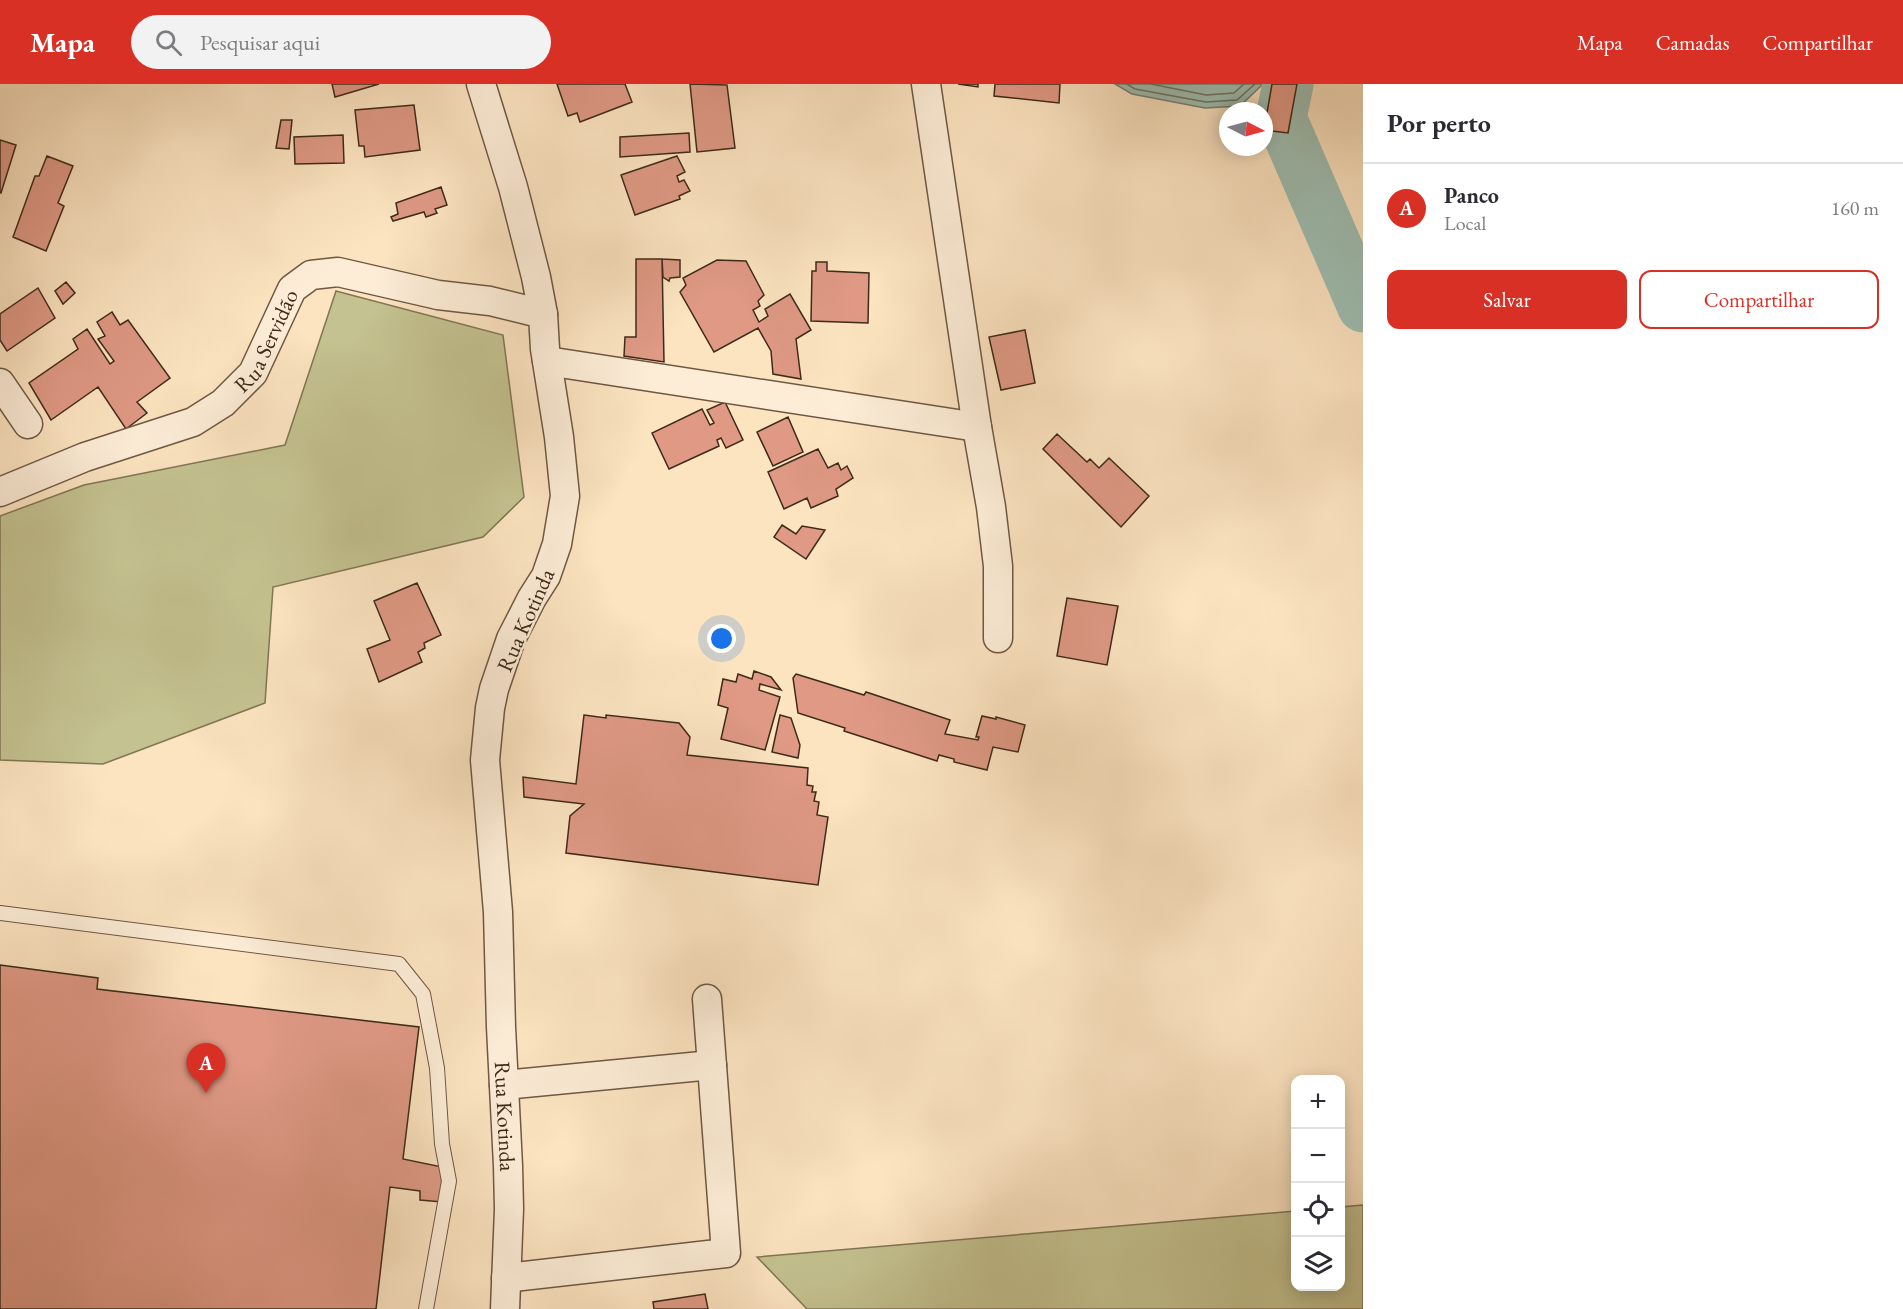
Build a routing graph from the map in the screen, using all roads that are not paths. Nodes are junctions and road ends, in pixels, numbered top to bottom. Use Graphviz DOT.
graph roads {
  1 [pos="481,84"];
  2 [pos="926,84"];
  3 [pos="543,314"];
  4 [pos="547,361"];
  5 [pos="0,383"];
  6 [pos="28,424"];
  7 [pos="977,427"];
  8 [pos="0,492"];
  9 [pos="998,638"];
  10 [pos="0,913"];
  11 [pos="707,999"];
  12 [pos="712,1065"];
  13 [pos="504,1085"];
  14 [pos="506,1278"];
  15 [pos="426,1309"];
  16 [pos="505,1309"];
  1 -- 3 [label="street, Rua Kotinda"];
  2 -- 7 [label="street"];
  3 -- 4 [label="street, Rua Kotinda"];
  3 -- 8 [label="street, Rua Servidão"];
  4 -- 7 [label="street"];
  4 -- 13 [label="street, Rua Kotinda"];
  5 -- 6 [label="street"];
  7 -- 9 [label="street"];
  10 -- 15 [label="lane"];
  11 -- 12 [label="street"];
  12 -- 13 [label="street"];
  12 -- 14 [label="street"];
  13 -- 14 [label="street, Rua Kotinda"];
  14 -- 16 [label="street, Rua Kotinda"];
}
